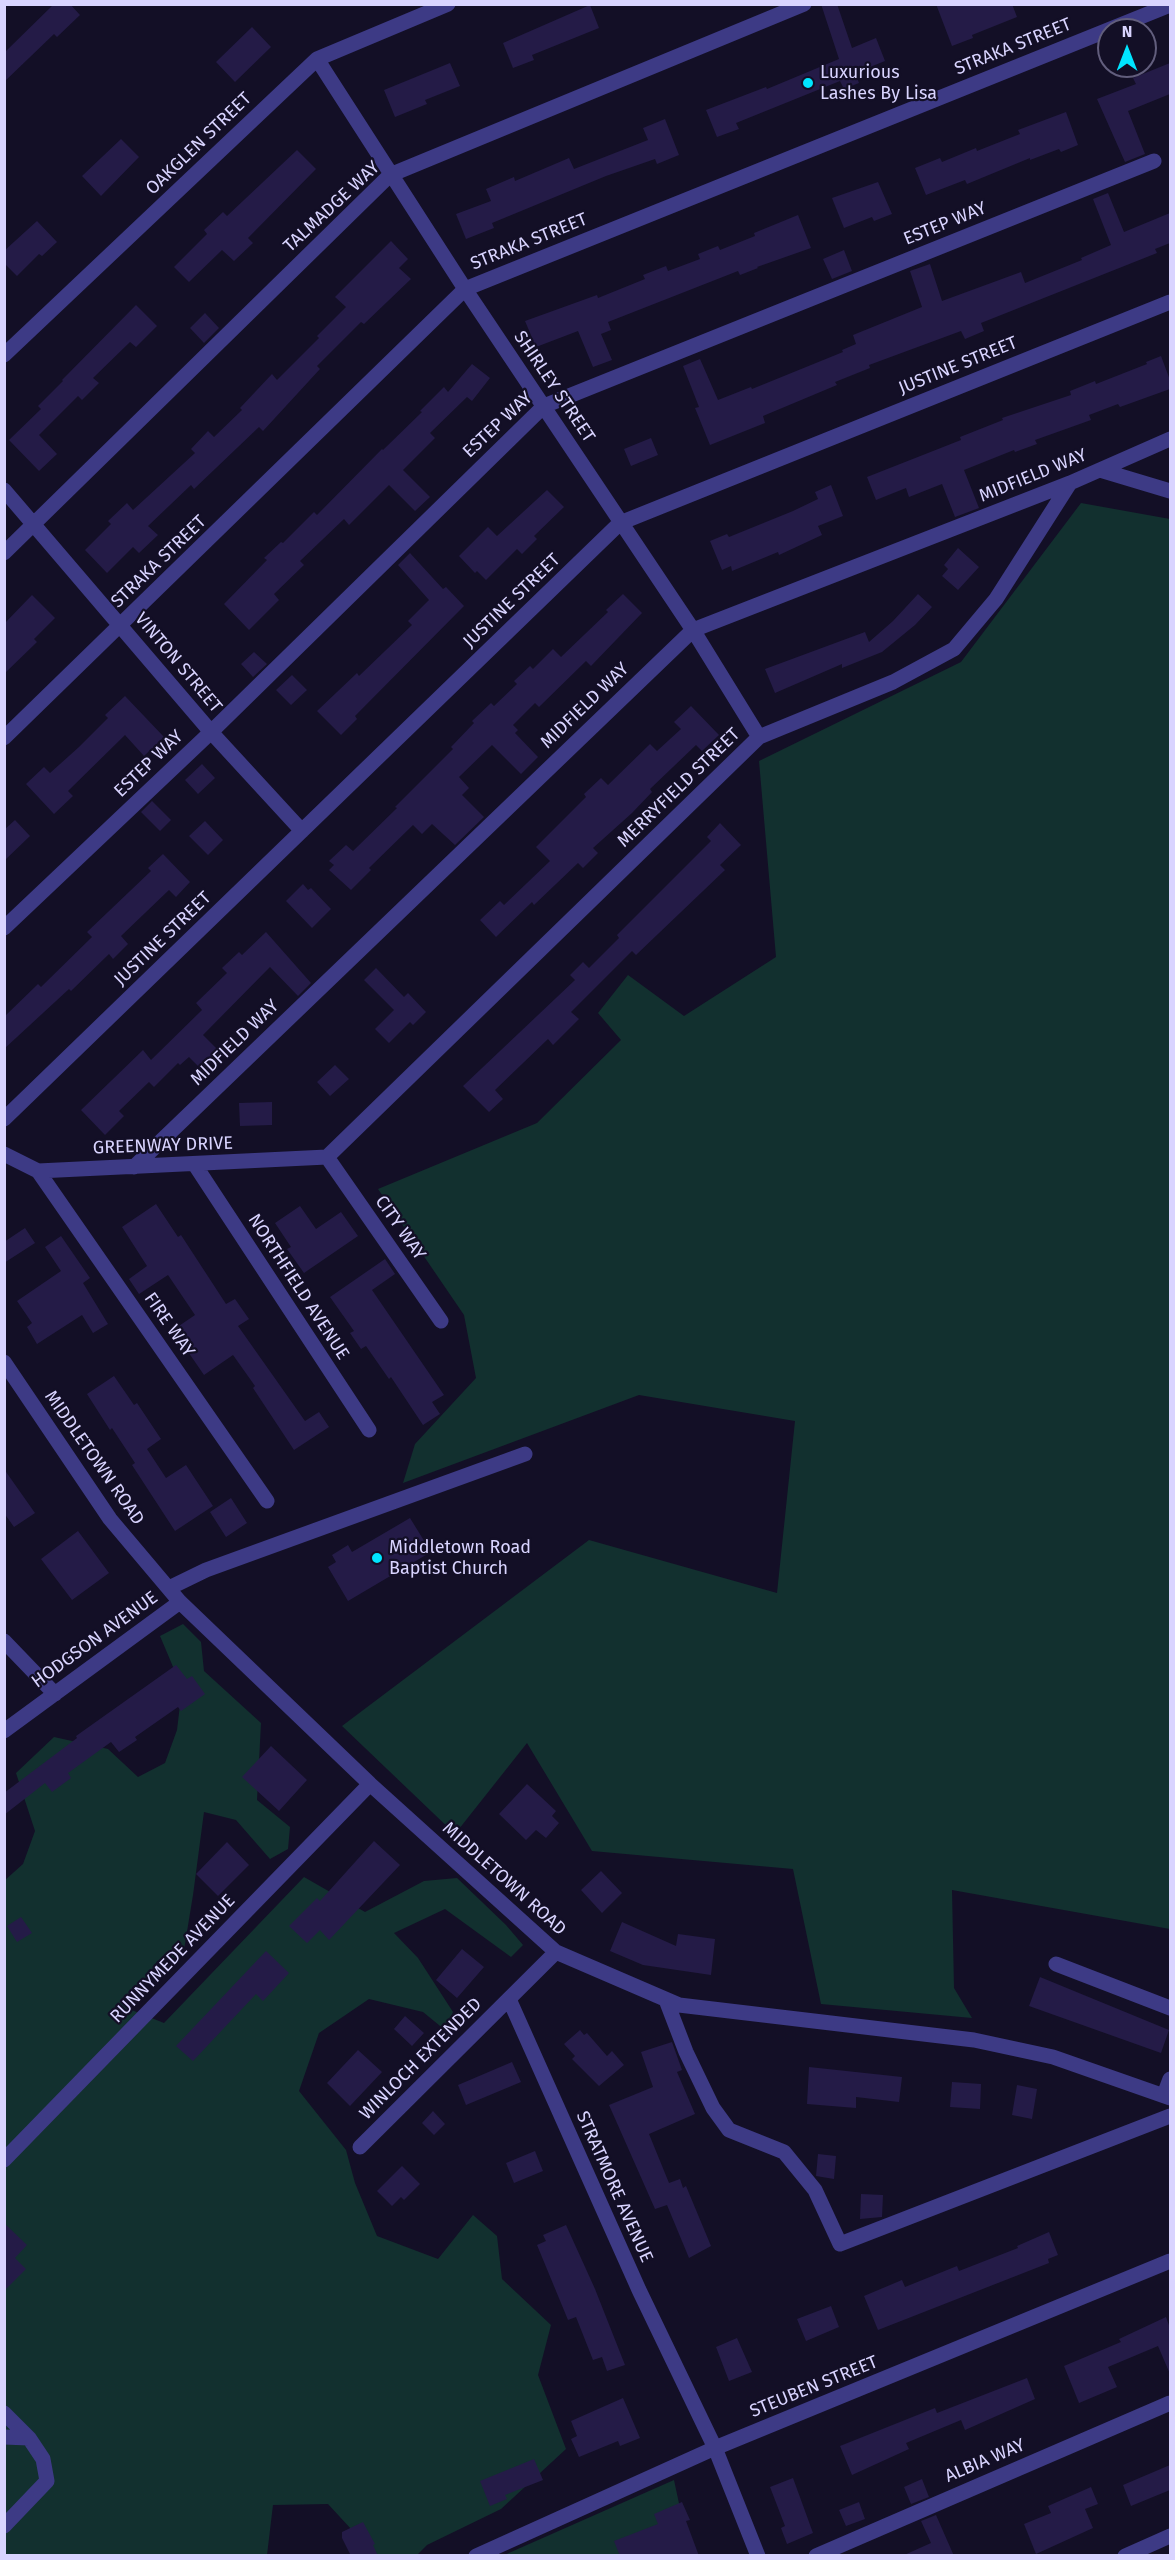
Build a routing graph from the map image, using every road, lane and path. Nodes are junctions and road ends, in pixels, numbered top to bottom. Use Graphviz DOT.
graph roads {
  1 [pos="448,4"];
  2 [pos="804,4"];
  3 [pos="1170,5"];
  4 [pos="317,59"];
  5 [pos="1154,161"];
  6 [pos="390,175"];
  7 [pos="465,289"];
  8 [pos="1170,302"];
  9 [pos="4,356"];
  10 [pos="544,406"];
  11 [pos="1170,439"];
  12 [pos="1100,470"];
  13 [pos="1070,483"];
  14 [pos="4,490"];
  15 [pos="1170,492"];
  16 [pos="620,523"];
  17 [pos="34,524"];
  18 [pos="4,553"];
  19 [pos="121,626"];
  20 [pos="693,630"];
  21 [pos="211,732"];
  22 [pos="759,737"];
  23 [pos="4,738"];
  24 [pos="302,831"];
  25 [pos="4,928"];
  26 [pos="6,1113"];
  27 [pos="4,1154"];
  28 [pos="327,1157"];
  29 [pos="195,1165"];
  30 [pos="134,1167"];
  31 [pos="38,1171"];
  32 [pos="441,1321"];
  33 [pos="4,1362"];
  34 [pos="369,1430"];
  35 [pos="525,1454"];
  36 [pos="267,1501"];
  37 [pos="169,1588"];
  38 [pos="180,1602"];
  39 [pos="4,1641"];
  40 [pos="55,1694"];
  41 [pos="4,1731"];
  42 [pos="370,1784"];
  43 [pos="556,1952"];
  44 [pos="1056,1964"];
  45 [pos="509,1999"];
  46 [pos="666,2000"];
  47 [pos="1170,2008"];
  48 [pos="1170,2079"];
  49 [pos="1167,2096"];
  50 [pos="1170,2116"];
  51 [pos="360,2147"];
  52 [pos="4,2160"];
  53 [pos="1170,2261"];
  54 [pos="1170,2403"];
  55 [pos="4,2413"];
  56 [pos="4,2437"];
  57 [pos="29,2438"];
  58 [pos="715,2448"];
  59 [pos="4,2526"];
  60 [pos="1170,2536"];
  61 [pos="476,2556"];
  62 [pos="758,2556"];
  63 [pos="816,2556"];
  64 [pos="1125,2556"];
  1 -- 4 [label="street, OAKGLEN STREET"];
  2 -- 6 [label="street, TALMADGE WAY"];
  3 -- 7 [label="street, STRAKA STREET"];
  4 -- 6 [label="street, SHIRLEY STREET"];
  4 -- 9 [label="street, OAKGLEN STREET"];
  5 -- 10 [label="street, ESTEP WAY"];
  6 -- 7 [label="street, SHIRLEY STREET"];
  6 -- 17 [label="street, TALMADGE WAY"];
  7 -- 10 [label="street, SHIRLEY STREET"];
  7 -- 19 [label="street, STRAKA STREET"];
  8 -- 16 [label="street, JUSTINE STREET"];
  10 -- 16 [label="street, SHIRLEY STREET"];
  10 -- 21 [label="street, ESTEP WAY"];
  11 -- 12 [label="street, MIDFIELD WAY"];
  12 -- 13 [label="street, MIDFIELD WAY"];
  12 -- 15 [label="street"];
  13 -- 20 [label="street, MIDFIELD WAY"];
  13 -- 22 [label="street, MERRYFIELD STREET"];
  14 -- 17 [label="street, VINTON STREET"];
  16 -- 20 [label="street, SHIRLEY STREET"];
  16 -- 24 [label="street, JUSTINE STREET"];
  17 -- 18 [label="street, TALMADGE WAY"];
  17 -- 19 [label="street, VINTON STREET"];
  19 -- 21 [label="street, VINTON STREET"];
  19 -- 23 [label="street, STRAKA STREET"];
  20 -- 22 [label="street, SHIRLEY STREET"];
  20 -- 30 [label="street, MIDFIELD WAY"];
  21 -- 24 [label="street, VINTON STREET"];
  21 -- 25 [label="street, ESTEP WAY"];
  22 -- 28 [label="street, MERRYFIELD STREET"];
  24 -- 26 [label="street, JUSTINE STREET"];
  27 -- 31 [label="street, GREENWAY DRIVE"];
  28 -- 29 [label="street, GREENWAY DRIVE"];
  28 -- 32 [label="street, CITY WAY"];
  29 -- 30 [label="street, GREENWAY DRIVE"];
  29 -- 34 [label="street, NORTHFIELD AVENUE"];
  30 -- 31 [label="street, GREENWAY DRIVE"];
  31 -- 36 [label="street, FIRE WAY"];
  33 -- 37 [label="street, MIDDLETOWN ROAD"];
  35 -- 37 [label="street"];
  37 -- 38 [label="street, MIDDLETOWN ROAD"];
  38 -- 40 [label="street, HODGSON AVENUE"];
  38 -- 42 [label="street, MIDDLETOWN ROAD"];
  39 -- 40 [label="street"];
  40 -- 41 [label="street, HODGSON AVENUE"];
  42 -- 43 [label="street, MIDDLETOWN ROAD"];
  42 -- 52 [label="street, RUNNYMEDE AVENUE"];
  43 -- 45 [label="street"];
  43 -- 46 [label="street, MIDDLETOWN ROAD"];
  44 -- 47 [label="street"];
  45 -- 51 [label="street, WINLOCH EXTENDED"];
  45 -- 58 [label="street, STRATMORE AVENUE"];
  46 -- 49 [label="street, MIDDLETOWN ROAD"];
  46 -- 50 [label="street"];
  48 -- 49 [label="street"];
  53 -- 58 [label="street, STEUBEN STREET"];
  54 -- 63 [label="street, ALBIA WAY"];
  55 -- 57 [label="street"];
  56 -- 57 [label="street"];
  57 -- 59 [label="street"];
  58 -- 61 [label="street, STEUBEN STREET"];
  58 -- 62 [label="street, STRATMORE AVENUE"];
  60 -- 64 [label="street"];
}
